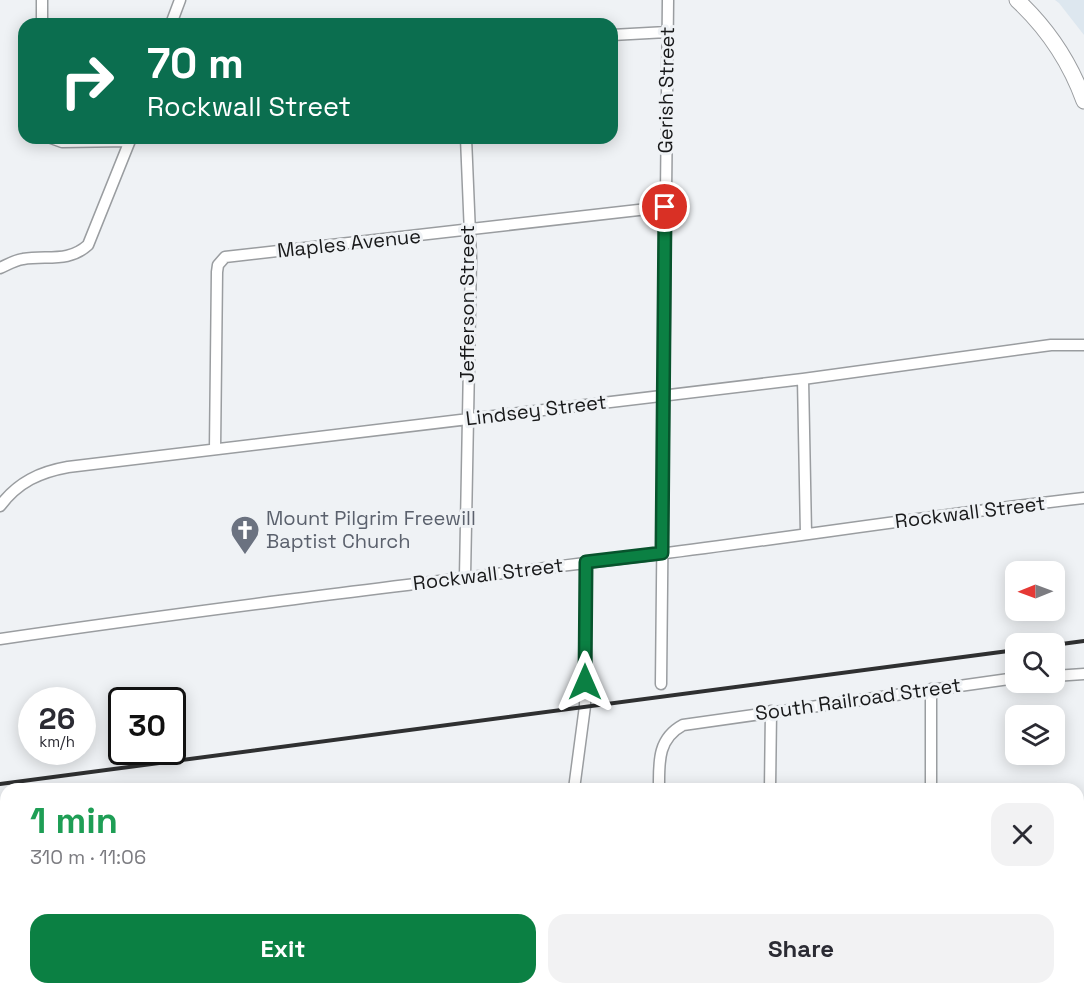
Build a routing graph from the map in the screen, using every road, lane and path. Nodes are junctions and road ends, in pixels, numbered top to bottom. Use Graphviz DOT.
graph roads {
  1 [pos="42,0"];
  2 [pos="180,0"];
  3 [pos="668,0"];
  4 [pos="1017,0"];
  5 [pos="42,18"];
  6 [pos="173,18"];
  7 [pos="667,32"];
  8 [pos="618,35"];
  9 [pos="1084,101"];
  10 [pos="128,144"];
  11 [pos="466,144"];
  12 [pos="665,207"];
  13 [pos="468,229"];
  14 [pos="0,268"];
  15 [pos="1084,345"];
  16 [pos="804,378"];
  17 [pos="664,394"];
  18 [pos="466,418"];
  19 [pos="215,449"];
  20 [pos="1084,498"];
  21 [pos="0,506"];
  22 [pos="806,534"];
  23 [pos="662,553"];
  24 [pos="586,562"];
  25 [pos="465,578"];
  26 [pos="0,639"];
  27 [pos="1084,674"];
  28 [pos="1065,675"];
  29 [pos="1005,679"];
  30 [pos="661,684"];
  31 [pos="931,689"];
  32 [pos="771,711"];
  33 [pos="575,783"];
  34 [pos="659,783"];
  35 [pos="770,783"];
  36 [pos="931,783"];
  1 -- 5 [label="street"];
  2 -- 6 [label="street"];
  3 -- 7 [label="street, Gerish Street"];
  4 -- 9 [label="main road"];
  7 -- 8 [label="street"];
  7 -- 12 [label="street, Gerish Street"];
  10 -- 14 [label="street"];
  11 -- 13 [label="street, Jefferson Street"];
  12 -- 13 [label="street, Maples Avenue"];
  12 -- 17 [label="street, Gerish Street"];
  13 -- 18 [label="street, Jefferson Street"];
  13 -- 19 [label="street, Maples Avenue"];
  15 -- 16 [label="street, Lindsey Street"];
  16 -- 17 [label="street, Lindsey Street"];
  16 -- 22 [label="street"];
  17 -- 18 [label="street, Lindsey Street"];
  17 -- 23 [label="street, Gerish Street"];
  18 -- 19 [label="street, Lindsey Street"];
  18 -- 25 [label="street, Jefferson Street"];
  19 -- 21 [label="street, Lindsey Street"];
  20 -- 22 [label="street, Rockwall Street"];
  22 -- 23 [label="street, Rockwall Street"];
  23 -- 24 [label="street, Rockwall Street"];
  23 -- 30 [label="street, Gerish Street"];
  24 -- 25 [label="street, Rockwall Street"];
  24 -- 33 [label="street"];
  25 -- 26 [label="street, Rockwall Street"];
  27 -- 28 [label="street"];
  29 -- 31 [label="street, South Railroad Street"];
  31 -- 32 [label="street, South Railroad Street"];
  31 -- 36 [label="street"];
  32 -- 34 [label="street, South Railroad Street"];
  32 -- 35 [label="street"];
}
